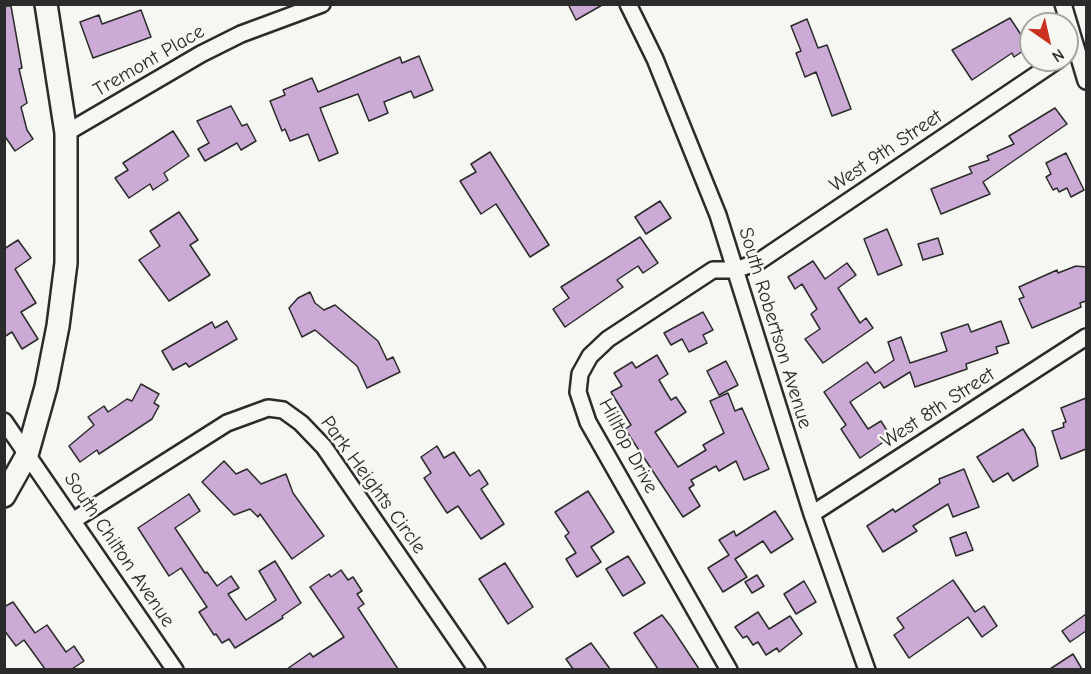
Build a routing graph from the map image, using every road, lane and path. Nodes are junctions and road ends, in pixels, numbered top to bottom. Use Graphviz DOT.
graph roads {
  1 [pos="46,4"];
  2 [pos="322,4"];
  3 [pos="628,4"];
  4 [pos="1079,57"];
  5 [pos="1040,72"];
  6 [pos="1086,81"];
  7 [pos="66,133"];
  8 [pos="735,270"];
  9 [pos="1086,337"];
  10 [pos="4,421"];
  11 [pos="27,455"];
  12 [pos="4,496"];
  13 [pos="812,514"];
  14 [pos="74,520"];
  15 [pos="175,669"];
  16 [pos="477,669"];
  17 [pos="729,669"];
  18 [pos="867,669"];
  1 -- 7 [label="main road"];
  2 -- 7 [label="street, Tremont Place"];
  3 -- 8 [label="street, South Robertson Avenue"];
  4 -- 6 [label="street"];
  5 -- 8 [label="street, West 9th Street"];
  7 -- 11 [label="main road"];
  8 -- 13 [label="street, South Robertson Avenue"];
  8 -- 17 [label="street, Hilltop Drive"];
  9 -- 13 [label="street, West 8th Street"];
  10 -- 11 [label="street, South Chilton Avenue"];
  11 -- 12 [label="main road"];
  11 -- 14 [label="street, South Chilton Avenue"];
  13 -- 18 [label="street, South Robertson Avenue"];
  14 -- 15 [label="street, South Chilton Avenue"];
  14 -- 16 [label="street, Park Heights Circle"];
}
